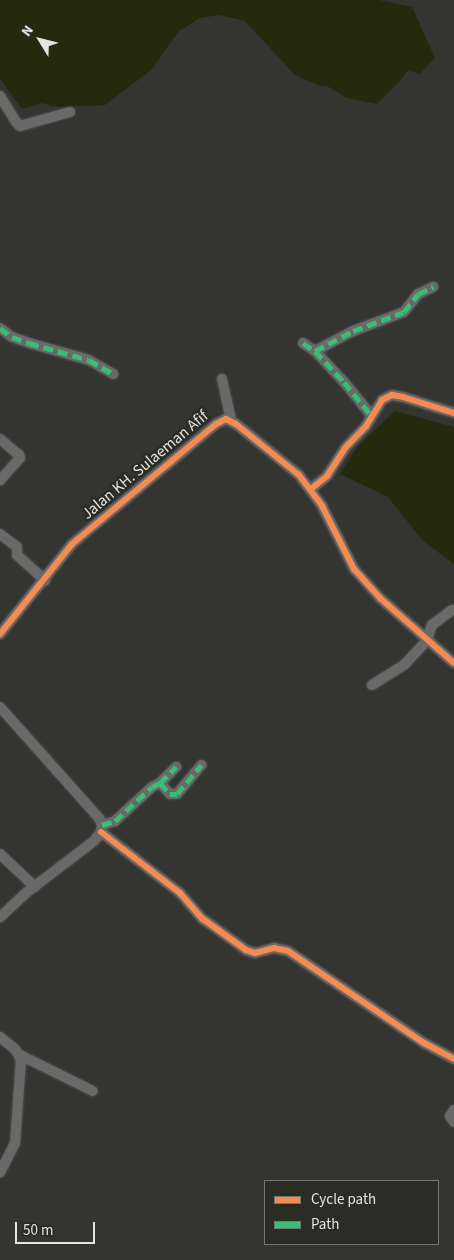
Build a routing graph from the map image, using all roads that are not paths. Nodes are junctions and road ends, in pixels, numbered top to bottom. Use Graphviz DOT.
graph roads {
  1 [pos="0,96"];
  2 [pos="70,112"];
  3 [pos="433,286"];
  4 [pos="0,328"];
  5 [pos="303,343"];
  6 [pos="314,351"];
  7 [pos="113,374"];
  8 [pos="222,379"];
  9 [pos="454,413"];
  10 [pos="371,415"];
  11 [pos="231,420"];
  12 [pos="0,439"];
  13 [pos="0,480"];
  14 [pos="311,489"];
  15 [pos="0,534"];
  16 [pos="45,580"];
  17 [pos="452,610"];
  18 [pos="0,634"];
  19 [pos="427,640"];
  20 [pos="454,662"];
  21 [pos="372,685"];
  22 [pos="0,707"];
  23 [pos="201,765"];
  24 [pos="176,767"];
  25 [pos="160,783"];
  26 [pos="102,829"];
  27 [pos="0,854"];
  28 [pos="35,887"];
  29 [pos="0,917"];
  30 [pos="0,1037"];
  31 [pos="20,1055"];
  32 [pos="454,1059"];
  33 [pos="93,1091"];
  34 [pos="454,1110"];
  35 [pos="454,1122"];
  36 [pos="0,1172"];
  1 -- 2 [label="street"];
  3 -- 6 [label="street"];
  4 -- 7 [label="street"];
  5 -- 6 [label="street"];
  6 -- 10 [label="street"];
  8 -- 11 [label="street"];
  9 -- 10 [label="street"];
  10 -- 14 [label="street"];
  11 -- 14 [label="street, Jalan KH. Sulaeman Afif"];
  11 -- 16 [label="street, Jalan KH. Sulaeman Afif"];
  12 -- 13 [label="street"];
  14 -- 19 [label="street, Jalan KH. Sulaeman Afif"];
  15 -- 16 [label="street"];
  16 -- 18 [label="street, Jalan KH. Sulaeman Afif"];
  17 -- 19 [label="street"];
  19 -- 20 [label="street, Jalan KH. Sulaeman Afif"];
  19 -- 21 [label="street"];
  22 -- 26 [label="street"];
  23 -- 25 [label="street"];
  24 -- 25 [label="street"];
  25 -- 26 [label="street"];
  26 -- 28 [label="street"];
  26 -- 32 [label="street"];
  27 -- 28 [label="street"];
  28 -- 29 [label="street"];
  30 -- 31 [label="street"];
  31 -- 33 [label="street"];
  31 -- 36 [label="street"];
  34 -- 35 [label="street"];
}
